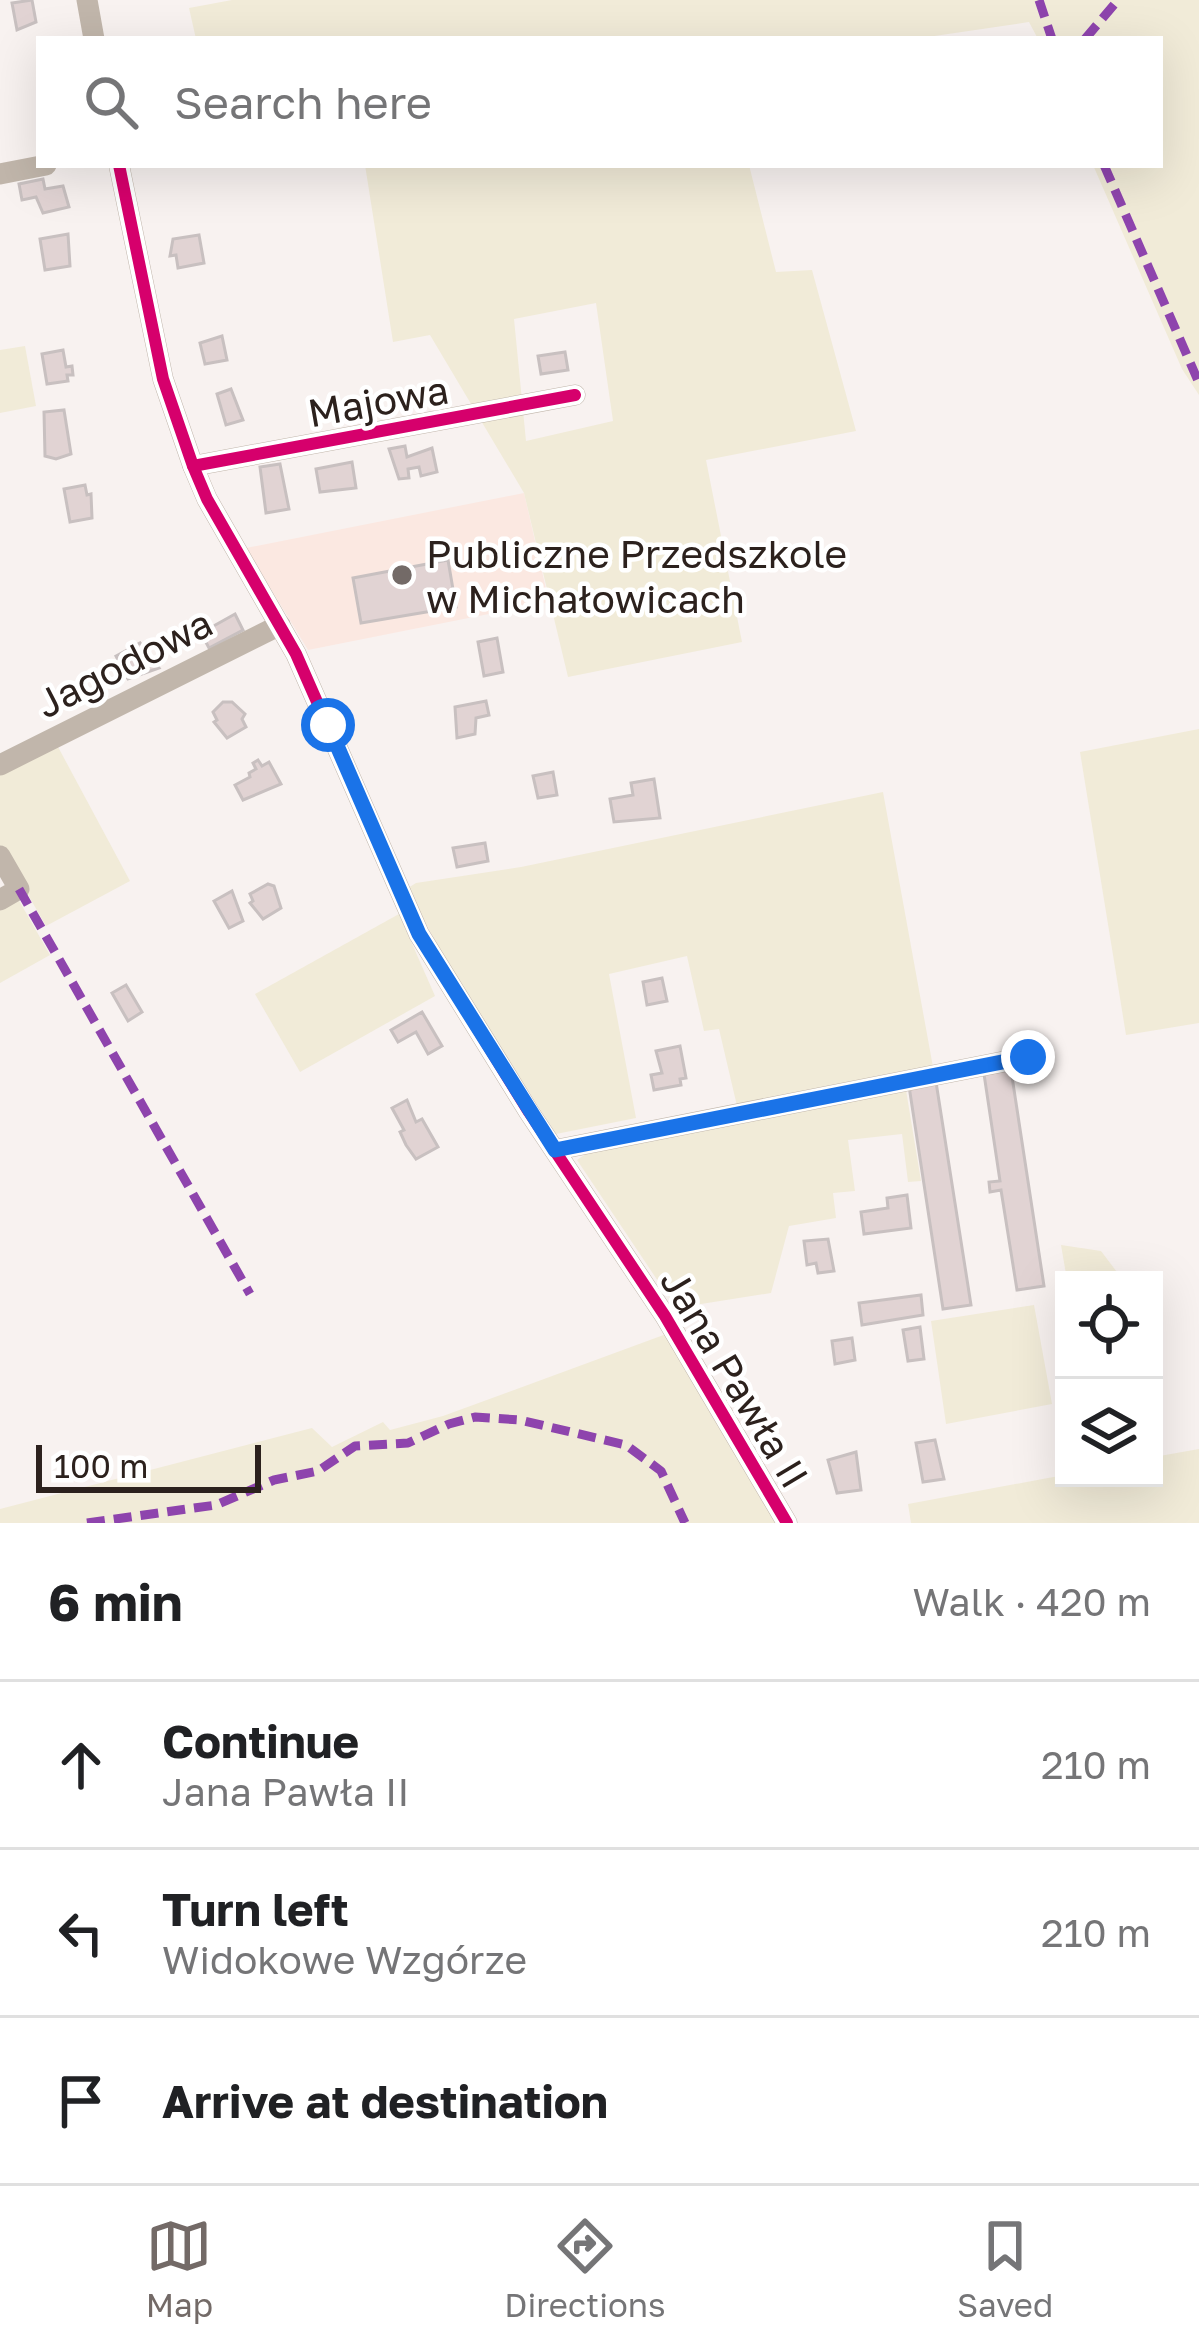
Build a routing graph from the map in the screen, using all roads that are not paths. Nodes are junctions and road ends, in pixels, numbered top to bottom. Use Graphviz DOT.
graph roads {
  1 [pos="87,0"];
  2 [pos="93,36"];
  3 [pos="36,167"];
  4 [pos="120,168"];
  5 [pos="0,174"];
  6 [pos="575,395"];
  7 [pos="193,466"];
  8 [pos="280,625"];
  9 [pos="0,766"];
  10 [pos="0,856"];
  11 [pos="9,895"];
  12 [pos="1028,1057"];
  13 [pos="555,1150"];
  14 [pos="787,1523"];
  1 -- 2 [label="street"];
  3 -- 5 [label="street"];
  4 -- 7 [label="street, Jana Pawła II"];
  6 -- 7 [label="street, Majowa"];
  7 -- 8 [label="street, Jana Pawła II"];
  8 -- 9 [label="street, Jagodowa"];
  8 -- 13 [label="street, Jana Pawła II"];
  10 -- 11 [label="street"];
  12 -- 13 [label="street"];
  13 -- 14 [label="street, Jana Pawła II"];
}
